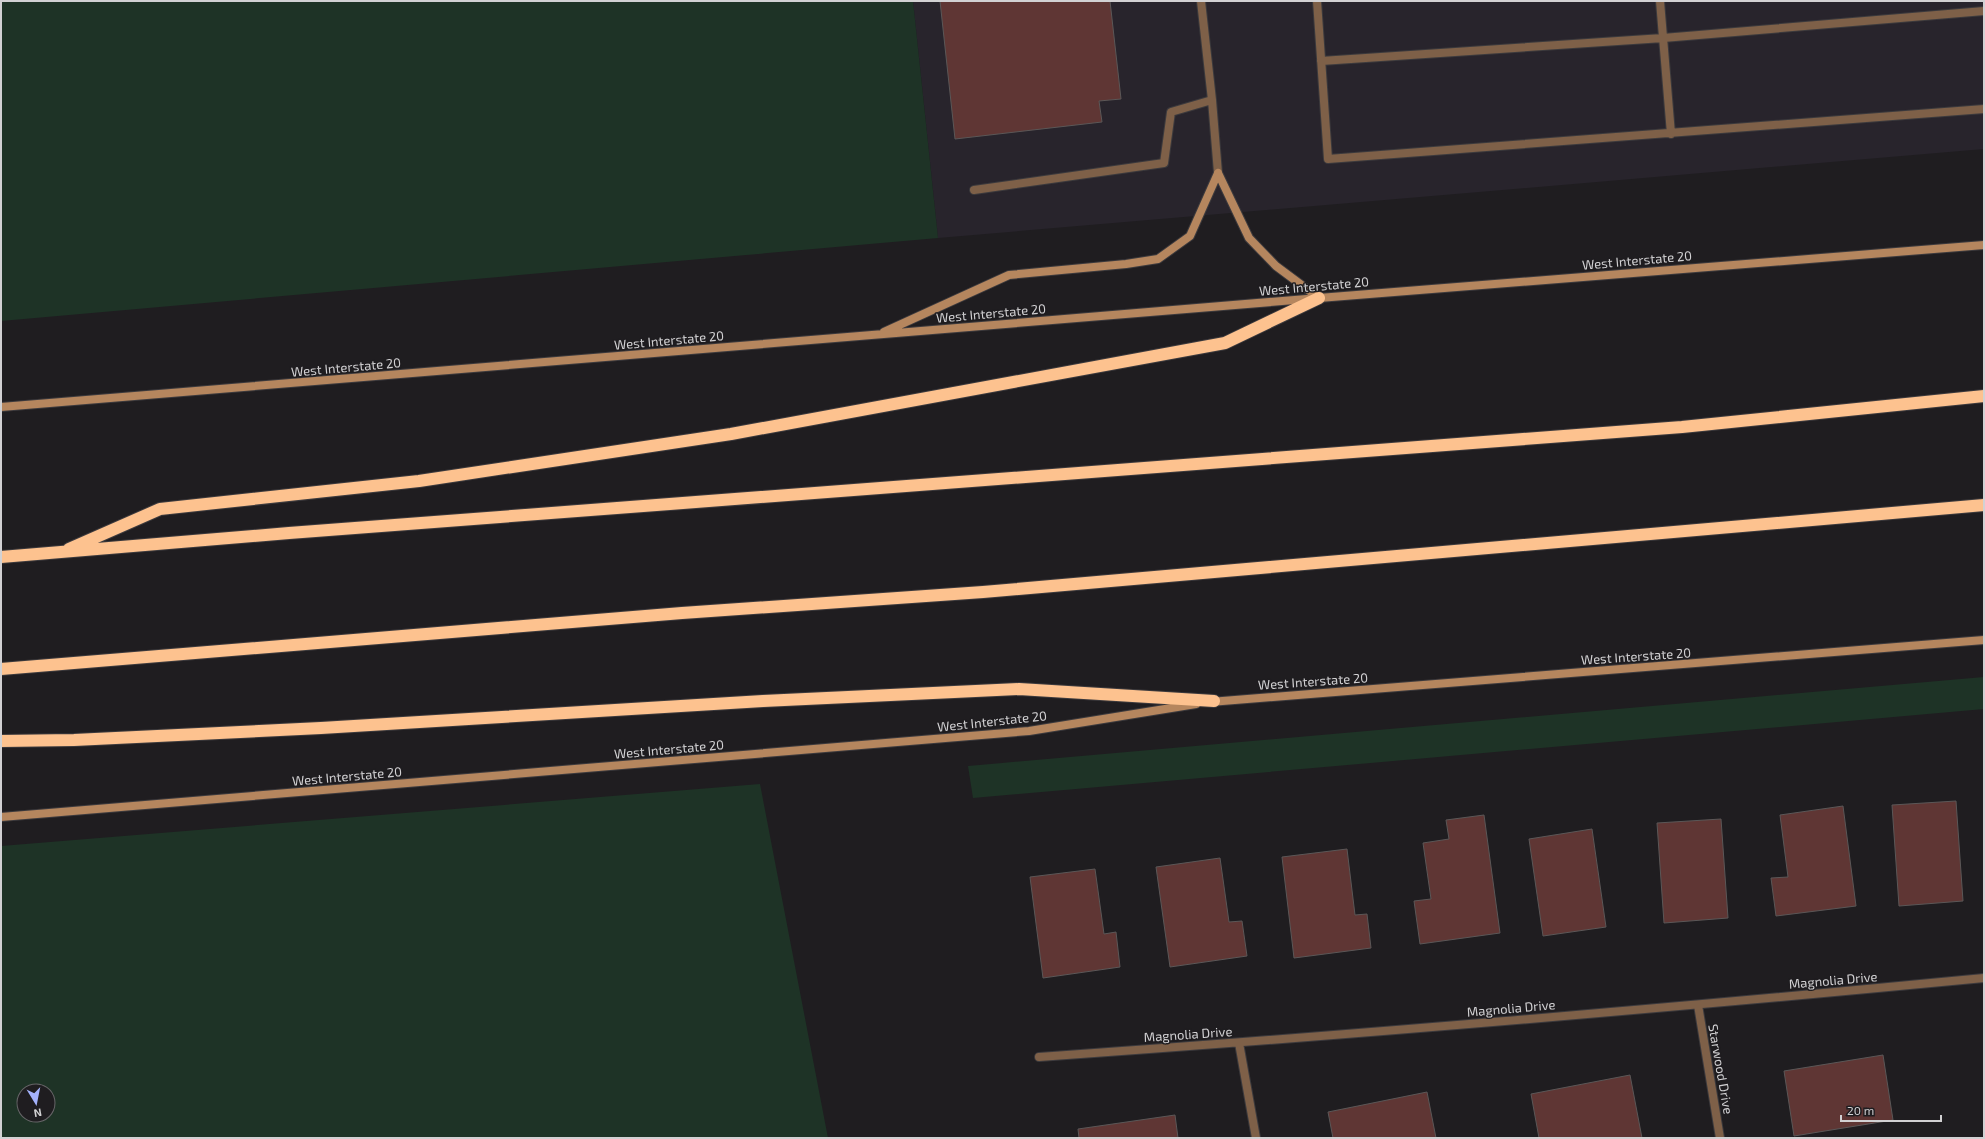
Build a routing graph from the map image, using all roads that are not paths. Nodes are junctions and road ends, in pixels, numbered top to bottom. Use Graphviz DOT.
graph roads {
  1 [pos="1201,1"];
  2 [pos="1317,1"];
  3 [pos="1660,1"];
  4 [pos="1984,11"];
  5 [pos="1663,38"];
  6 [pos="1322,61"];
  7 [pos="1212,100"];
  8 [pos="1984,110"];
  9 [pos="1671,134"];
  10 [pos="1218,173"];
  11 [pos="974,190"];
  12 [pos="1984,245"];
  13 [pos="1320,298"];
  14 [pos="878,334"];
  15 [pos="1984,396"];
  16 [pos="1,407"];
  17 [pos="1984,505"];
  18 [pos="61,553"];
  19 [pos="1,557"];
  20 [pos="1984,640"];
  21 [pos="1,669"];
  22 [pos="1214,701"];
  23 [pos="1,741"];
  24 [pos="1,817"];
  25 [pos="1984,978"];
  26 [pos="1698,1005"];
  27 [pos="1239,1043"];
  28 [pos="1039,1056"];
  29 [pos="1256,1138"];
  30 [pos="1720,1138"];
  1 -- 7 [label="street"];
  2 -- 6 [label="street"];
  3 -- 5 [label="street"];
  4 -- 5 [label="street"];
  5 -- 6 [label="street"];
  5 -- 9 [label="street"];
  6 -- 9 [label="street"];
  7 -- 10 [label="street"];
  7 -- 11 [label="street"];
  8 -- 9 [label="street"];
  10 -- 13 [label="main road"];
  10 -- 14 [label="main road"];
  12 -- 13 [label="main road, West Interstate 20"];
  13 -- 14 [label="main road, West Interstate 20"];
  13 -- 18 [label="highway"];
  14 -- 16 [label="main road, West Interstate 20"];
  15 -- 18 [label="highway"];
  17 -- 21 [label="highway"];
  18 -- 19 [label="highway"];
  20 -- 22 [label="main road, West Interstate 20"];
  22 -- 23 [label="highway"];
  22 -- 24 [label="main road, West Interstate 20"];
  25 -- 26 [label="street, Magnolia Drive"];
  26 -- 27 [label="street, Magnolia Drive"];
  26 -- 30 [label="street, Starwood Drive"];
  27 -- 28 [label="street, Magnolia Drive"];
  27 -- 29 [label="street"];
}
